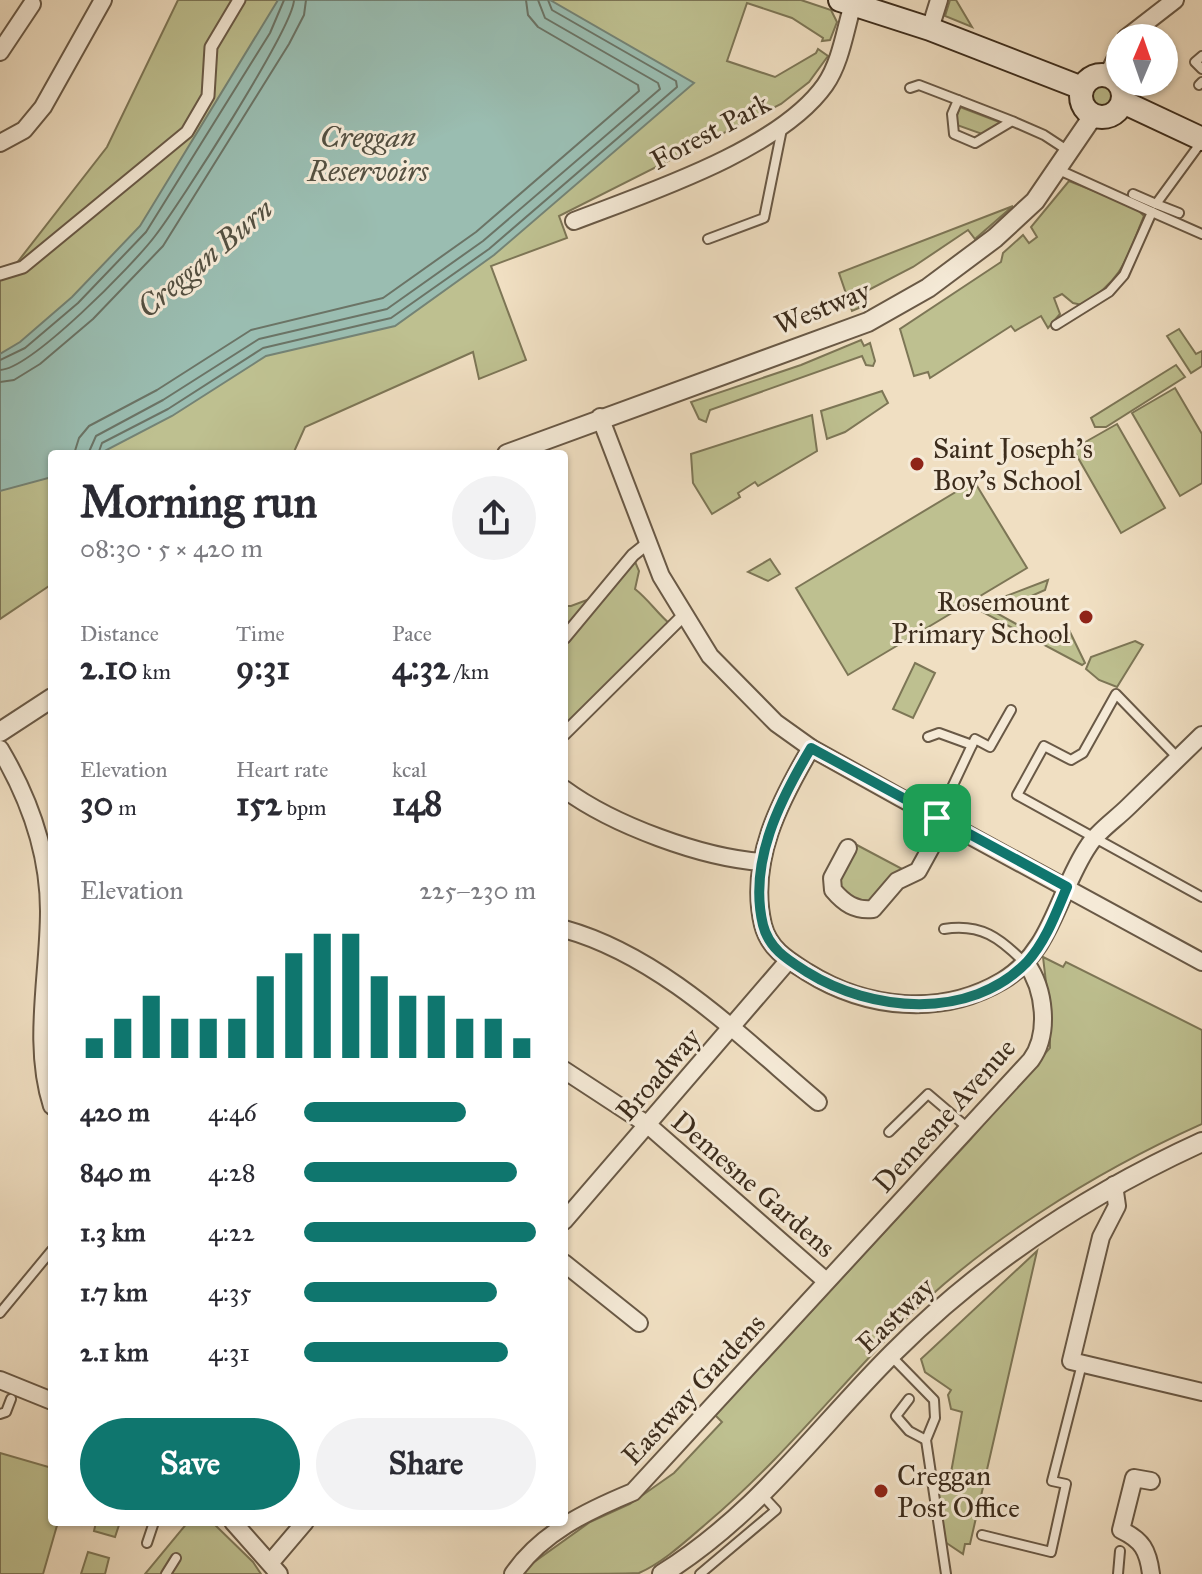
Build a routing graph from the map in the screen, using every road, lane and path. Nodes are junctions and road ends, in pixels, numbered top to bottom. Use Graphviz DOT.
graph roads {
  1 [pos="103,0"];
  2 [pos="239,0"];
  3 [pos="939,0"];
  4 [pos="1175,0"];
  5 [pos="846,2"];
  6 [pos="32,4"];
  7 [pos="1144,24"];
  8 [pos="930,29"];
  9 [pos="0,52"];
  10 [pos="1202,56"];
  11 [pos="1202,69"];
  12 [pos="1106,76"];
  13 [pos="910,88"];
  14 [pos="1082,88"];
  15 [pos="1122,96"];
  16 [pos="958,100"];
  17 [pos="1123,102"];
  18 [pos="1093,116"];
  19 [pos="1012,121"];
  20 [pos="783,124"];
  21 [pos="1202,140"];
  22 [pos="0,143"];
  23 [pos="1071,153"];
  24 [pos="1059,170"];
  25 [pos="1133,194"];
  26 [pos="1154,208"];
  27 [pos="1179,213"];
  28 [pos="574,221"];
  29 [pos="1202,234"];
  30 [pos="708,239"];
  31 [pos="0,274"];
  32 [pos="1056,325"];
  33 [pos="600,417"];
  34 [pos="517,450"];
  35 [pos="648,543"];
  36 [pos="685,614"];
  37 [pos="568,633"];
  38 [pos="48,701"];
  39 [pos="1011,710"];
  40 [pos="568,730"];
  41 [pos="0,732"];
  42 [pos="1202,735"];
  43 [pos="928,737"];
  44 [pos="972,745"];
  45 [pos="811,748"];
  46 [pos="0,749"];
  47 [pos="1178,758"];
  48 [pos="568,791"];
  49 [pos="941,820"];
  50 [pos="1096,837"];
  51 [pos="848,848"];
  52 [pos="762,862"];
  53 [pos="1067,887"];
  54 [pos="1202,897"];
  55 [pos="48,898"];
  56 [pos="944,929"];
  57 [pos="48,931"];
  58 [pos="568,931"];
  59 [pos="788,961"];
  60 [pos="1202,962"];
  61 [pos="1026,963"];
  62 [pos="732,1029"];
  63 [pos="568,1073"];
  64 [pos="48,1077"];
  65 [pos="818,1102"];
  66 [pos="648,1125"];
  67 [pos="968,1128"];
  68 [pos="889,1132"];
  69 [pos="1202,1142"];
  70 [pos="1114,1185"];
  71 [pos="568,1216"];
  72 [pos="48,1255"];
  73 [pos="568,1266"];
  74 [pos="826,1281"];
  75 [pos="0,1313"];
  76 [pos="639,1323"];
  77 [pos="890,1355"];
  78 [pos="1083,1363"];
  79 [pos="0,1380"];
  80 [pos="1202,1392"];
  81 [pos="11,1399"];
  82 [pos="48,1399"];
  83 [pos="909,1399"];
  84 [pos="0,1414"];
  85 [pos="926,1440"];
  86 [pos="1151,1481"];
  87 [pos="763,1496"];
  88 [pos="568,1524"];
  89 [pos="153,1526"];
  90 [pos="237,1526"];
  91 [pos="302,1526"];
  92 [pos="565,1526"];
  93 [pos="982,1535"];
  94 [pos="147,1543"];
  95 [pos="1120,1551"];
  96 [pos="176,1558"];
  97 [pos="275,1568"];
  98 [pos="166,1574"];
  99 [pos="513,1574"];
  100 [pos="662,1574"];
  101 [pos="700,1574"];
  102 [pos="946,1574"];
  103 [pos="1118,1574"];
  104 [pos="1151,1574"];
  1 -- 22 [label="street"];
  2 -- 31 [label="street"];
  3 -- 8 [label="street"];
  4 -- 7 [label="street"];
  5 -- 8 [label="main road"];
  5 -- 20 [label="street, Forest Park"];
  6 -- 9 [label="street"];
  8 -- 14 [label="main road"];
  10 -- 11 [label="lane"];
  12 -- 14 [label="main road"];
  13 -- 16 [label="lane"];
  14 -- 18 [label="main road"];
  15 -- 17 [label="main road"];
  16 -- 19 [label="lane"];
  16 -- 19 [label="lane"];
  17 -- 18 [label="main road"];
  17 -- 21 [label="main road"];
  18 -- 23 [label="street, Westway"];
  19 -- 23 [label="lane"];
  20 -- 28 [label="street, Forest Park"];
  20 -- 30 [label="lane"];
  21 -- 26 [label="lane"];
  23 -- 24 [label="street, Westway"];
  24 -- 26 [label="lane"];
  24 -- 33 [label="street, Westway"];
  25 -- 26 [label="lane"];
  26 -- 27 [label="lane"];
  26 -- 29 [label="lane"];
  26 -- 32 [label="lane"];
  33 -- 34 [label="street, Westway"];
  33 -- 35 [label="street"];
  35 -- 36 [label="street"];
  35 -- 37 [label="street"];
  36 -- 40 [label="street"];
  36 -- 45 [label="street"];
  38 -- 41 [label="street"];
  39 -- 44 [label="lane"];
  42 -- 47 [label="street"];
  43 -- 44 [label="lane"];
  44 -- 49 [label="lane"];
  45 -- 49 [label="street"];
  45 -- 52 [label="street"];
  46 -- 55 [label="street"];
  47 -- 50 [label="street"];
  47 -- 50 [label="lane"];
  48 -- 52 [label="street"];
  49 -- 51 [label="street"];
  49 -- 53 [label="street"];
  50 -- 53 [label="street"];
  50 -- 54 [label="lane"];
  52 -- 59 [label="street"];
  53 -- 60 [label="street"];
  53 -- 61 [label="street"];
  56 -- 61 [label="lane"];
  57 -- 64 [label="street"];
  58 -- 62 [label="street"];
  59 -- 61 [label="street"];
  59 -- 62 [label="street, Broadway"];
  61 -- 67 [label="street, Demesne Avenue"];
  62 -- 65 [label="street"];
  62 -- 66 [label="street, Broadway"];
  63 -- 66 [label="street, Demesne Gardens"];
  66 -- 71 [label="street, Broadway"];
  66 -- 74 [label="street, Demesne Gardens"];
  67 -- 68 [label="lane"];
  67 -- 74 [label="street, Demesne Avenue"];
  69 -- 70 [label="street, Eastway"];
  70 -- 77 [label="street, Eastway"];
  70 -- 78 [label="street"];
  72 -- 75 [label="lane"];
  73 -- 76 [label="street"];
  74 -- 88 [label="street, Eastway Gardens"];
  77 -- 85 [label="lane"];
  77 -- 87 [label="street, Eastway"];
  78 -- 80 [label="street"];
  78 -- 93 [label="lane"];
  79 -- 82 [label="street"];
  81 -- 84 [label="lane"];
  83 -- 85 [label="lane"];
  85 -- 102 [label="lane"];
  86 -- 104 [label="street"];
  87 -- 100 [label="street, Eastway"];
  87 -- 101 [label="lane"];
  89 -- 94 [label="lane"];
  90 -- 97 [label="street"];
  91 -- 97 [label="street"];
  92 -- 99 [label="street, Eastway Gardens"];
  95 -- 103 [label="lane"];
  96 -- 98 [label="lane"];
}
